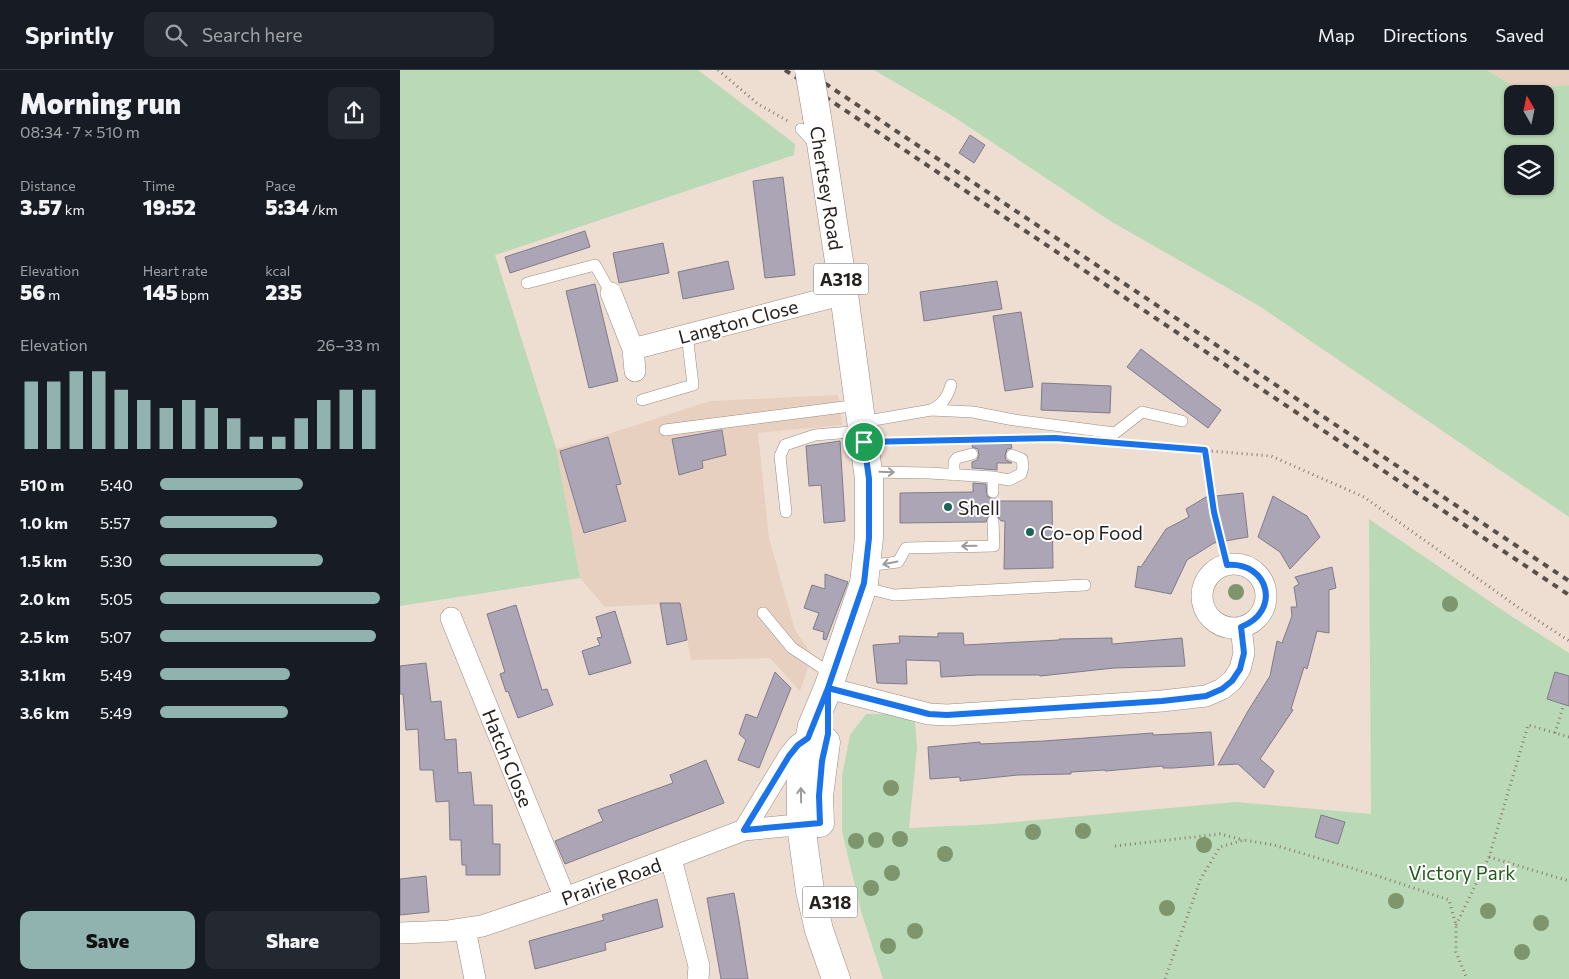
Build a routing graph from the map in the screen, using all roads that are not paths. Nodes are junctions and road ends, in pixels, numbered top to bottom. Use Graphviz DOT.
graph roads {
  1 [pos="809,70"];
  2 [pos="527,283"];
  3 [pos="611,293"];
  4 [pos="844,294"];
  5 [pos="687,334"];
  6 [pos="633,349"];
  7 [pos="635,371"];
  8 [pos="951,385"];
  9 [pos="642,400"];
  10 [pos="931,410"];
  11 [pos="1182,421"];
  12 [pos="862,425"];
  13 [pos="665,430"];
  14 [pos="972,454"];
  15 [pos="1012,455"];
  16 [pos="868,472"];
  17 [pos="954,475"];
  18 [pos="993,477"];
  19 [pos="993,492"];
  20 [pos="786,512"];
  21 [pos="993,521"];
  22 [pos="864,576"];
  23 [pos="1086,585"];
  24 [pos="762,613"];
  25 [pos="452,618"];
  26 [pos="1241,627"];
  27 [pos="831,682"];
  28 [pos="808,738"];
  29 [pos="810,824"];
  30 [pos="744,830"];
  31 [pos="670,859"];
  32 [pos="565,898"];
  33 [pos="465,929"];
  34 [pos="400,933"];
  35 [pos="476,979"];
  36 [pos="698,979"];
  37 [pos="836,979"];
  38 [pos="849,979"];
  1 -- 4 [label="main road, Chertsey Road / A318, bridge"];
  2 -- 3 [label="lane"];
  3 -- 6 [label="street"];
  4 -- 5 [label="street, Langton Close"];
  4 -- 12 [label="main road, Chertsey Road / A318"];
  5 -- 6 [label="street, Langton Close"];
  5 -- 9 [label="lane"];
  6 -- 7 [label="street"];
  8 -- 10 [label="lane"];
  10 -- 11 [label="lane"];
  10 -- 12 [label="lane"];
  12 -- 13 [label="lane"];
  12 -- 16 [label="main road, Chertsey Road / A318"];
  12 -- 20 [label="lane"];
  14 -- 17 [label="lane"];
  15 -- 18 [label="lane"];
  16 -- 17 [label="lane, one-way"];
  16 -- 22 [label="main road, Chertsey Road / A318"];
  17 -- 18 [label="lane"];
  18 -- 19 [label="lane"];
  21 -- 22 [label="lane, one-way"];
  22 -- 23 [label="lane"];
  22 -- 27 [label="main road, Chertsey Road / A318"];
  24 -- 27 [label="lane"];
  25 -- 32 [label="street, Hatch Close"];
  26 -- 26 [label="street"];
  26 -- 27 [label="street"];
  27 -- 28 [label="main road, Chertsey Road / A318"];
  27 -- 29 [label="main road, Chertsey Road / A318"];
  29 -- 28 [label="main road, Chertsey Road / A318, one-way"];
  28 -- 30 [label="street"];
  29 -- 30 [label="street, Prairie Road"];
  29 -- 37 [label="main road, Chertsey Road / A318"];
  29 -- 38 [label="main road, Chertsey Road / A318"];
  30 -- 31 [label="street, Prairie Road"];
  31 -- 32 [label="street, Prairie Road"];
  31 -- 36 [label="street"];
  32 -- 33 [label="street, Prairie Road"];
  33 -- 34 [label="street, Prairie Road"];
  33 -- 35 [label="street"];
}
